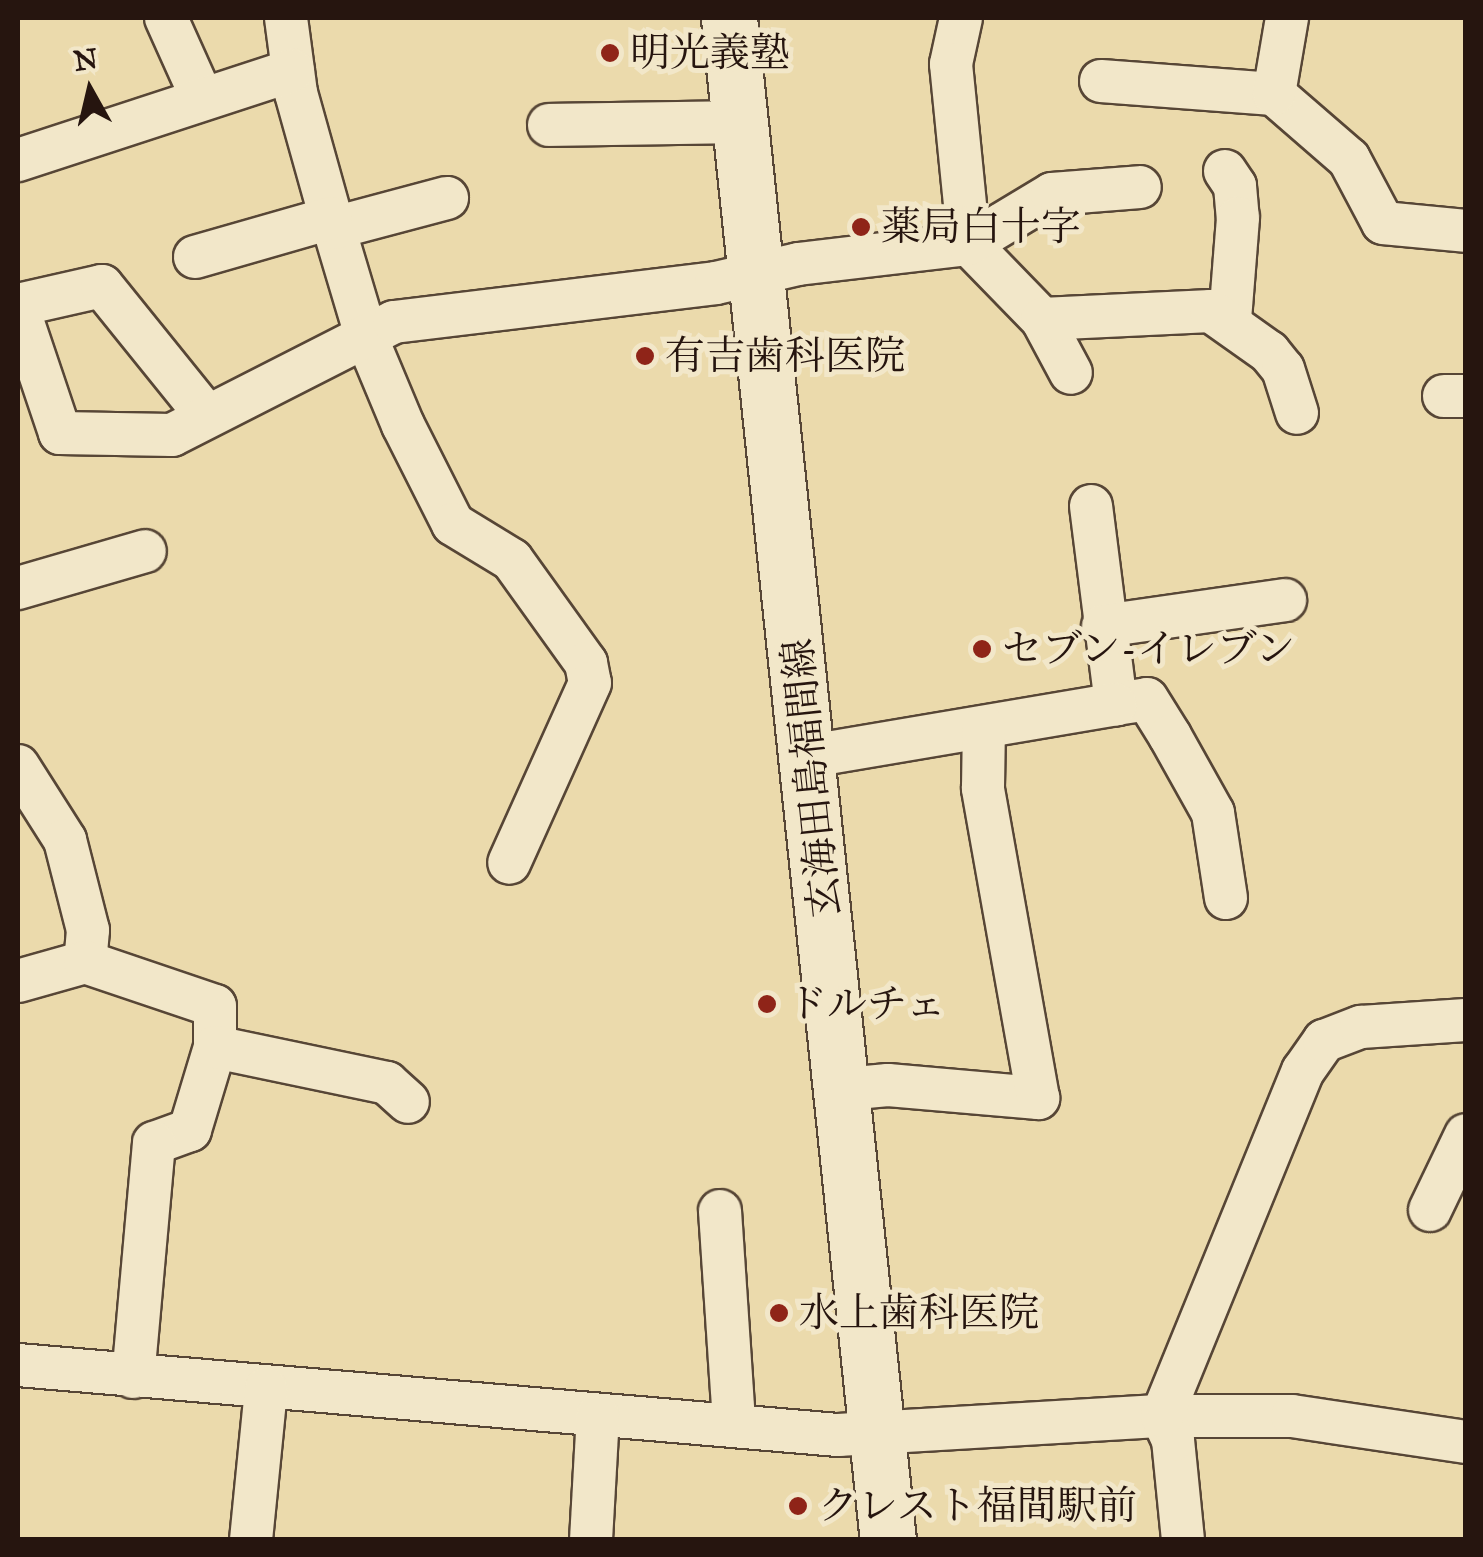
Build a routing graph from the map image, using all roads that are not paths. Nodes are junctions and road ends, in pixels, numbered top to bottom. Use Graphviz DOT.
graph roads {
  1 [pos="166,18"];
  2 [pos="286,18"];
  3 [pos="728,18"];
  4 [pos="960,18"];
  5 [pos="1287,18"];
  6 [pos="293,70"];
  7 [pos="1101,81"];
  8 [pos="1274,94"];
  9 [pos="202,98"];
  10 [pos="740,122"];
  11 [pos="549,124"];
  12 [pos="18,160"];
  13 [pos="1225,170"];
  14 [pos="1140,187"];
  15 [pos="447,198"];
  16 [pos="333,223"];
  17 [pos="1466,230"];
  18 [pos="969,244"];
  19 [pos="195,258"];
  20 [pos="756,275"];
  21 [pos="18,306"];
  22 [pos="1042,319"];
  23 [pos="1230,320"];
  24 [pos="366,339"];
  25 [pos="1072,373"];
  26 [pos="1297,414"];
  27 [pos="207,416"];
  28 [pos="1090,506"];
  29 [pos="145,551"];
  30 [pos="18,588"];
  31 [pos="1285,600"];
  32 [pos="1104,626"];
  33 [pos="1116,704"];
  34 [pos="984,727"];
  35 [pos="810,756"];
  36 [pos="18,766"];
  37 [pos="509,863"];
  38 [pos="1226,898"];
  39 [pos="85,962"];
  40 [pos="18,981"];
  41 [pos="1466,1020"];
  42 [pos="216,1047"];
  43 [pos="846,1089"];
  44 [pos="408,1102"];
  45 [pos="1466,1135"];
  46 [pos="720,1210"];
  47 [pos="1430,1210"];
  48 [pos="18,1365"];
  49 [pos="133,1378"];
  50 [pos="266,1389"];
  51 [pos="598,1415"];
  52 [pos="1162,1416"];
  53 [pos="734,1424"];
  54 [pos="878,1433"];
  55 [pos="1466,1442"];
  56 [pos="251,1540"];
  57 [pos="591,1540"];
  58 [pos="888,1540"];
  59 [pos="1183,1540"];
  1 -- 9 [label="street"];
  2 -- 6 [label="street"];
  3 -- 10 [label="main road, 玄海田島福間線"];
  4 -- 18 [label="street"];
  5 -- 8 [label="street"];
  6 -- 9 [label="street"];
  6 -- 16 [label="street"];
  7 -- 8 [label="street"];
  8 -- 17 [label="street"];
  9 -- 12 [label="street"];
  10 -- 11 [label="street"];
  10 -- 20 [label="main road, 玄海田島福間線"];
  13 -- 23 [label="street"];
  14 -- 18 [label="street"];
  15 -- 16 [label="street"];
  16 -- 19 [label="street"];
  16 -- 24 [label="street"];
  18 -- 20 [label="street"];
  18 -- 22 [label="street"];
  20 -- 24 [label="street"];
  20 -- 35 [label="main road, 玄海田島福間線"];
  21 -- 27 [label="street"];
  21 -- 27 [label="street"];
  22 -- 23 [label="street"];
  22 -- 25 [label="street"];
  23 -- 26 [label="street"];
  24 -- 27 [label="street"];
  24 -- 37 [label="street"];
  28 -- 32 [label="street"];
  29 -- 30 [label="street"];
  31 -- 32 [label="street"];
  32 -- 33 [label="street"];
  33 -- 34 [label="street"];
  33 -- 38 [label="street"];
  34 -- 35 [label="street"];
  34 -- 43 [label="street"];
  35 -- 43 [label="main road, 玄海田島福間線"];
  36 -- 39 [label="street"];
  39 -- 40 [label="street"];
  39 -- 42 [label="street"];
  41 -- 52 [label="street"];
  42 -- 44 [label="street"];
  42 -- 49 [label="street"];
  43 -- 54 [label="main road, 玄海田島福間線"];
  45 -- 47 [label="street"];
  46 -- 53 [label="street"];
  48 -- 49 [label="street"];
  49 -- 50 [label="street"];
  50 -- 51 [label="street"];
  50 -- 56 [label="street"];
  51 -- 53 [label="street"];
  51 -- 57 [label="street"];
  52 -- 54 [label="street"];
  52 -- 55 [label="street"];
  52 -- 59 [label="street"];
  53 -- 54 [label="street"];
  54 -- 58 [label="main road, 玄海田島福間線"];
}
